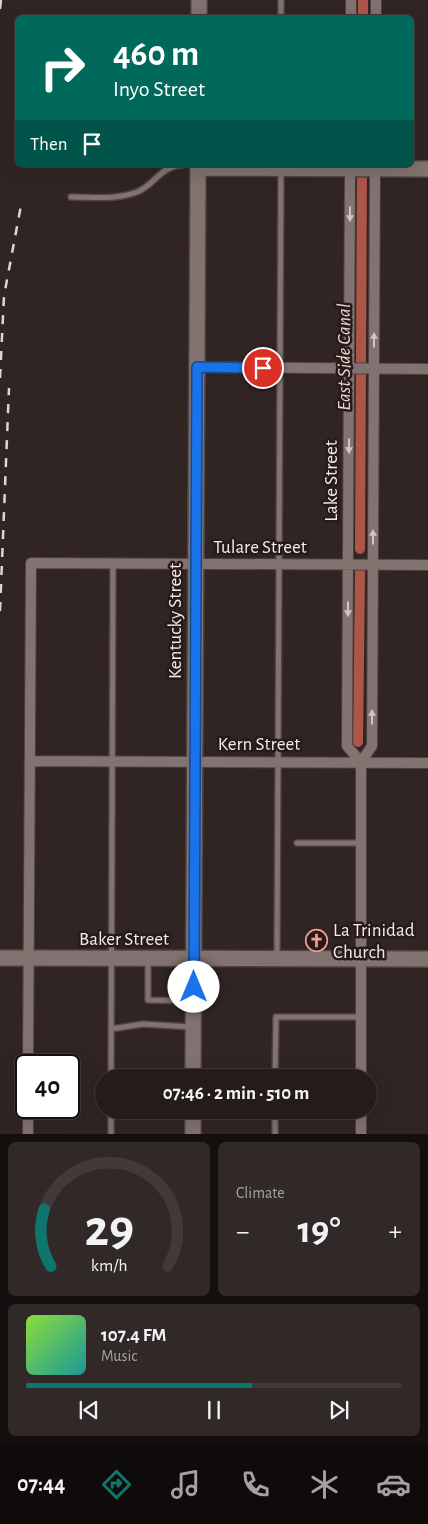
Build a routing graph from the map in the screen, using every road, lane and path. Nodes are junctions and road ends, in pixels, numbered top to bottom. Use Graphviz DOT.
graph roads {
  1 [pos="199,0"];
  2 [pos="281,0"];
  3 [pos="351,0"];
  4 [pos="376,0"];
  5 [pos="199,15"];
  6 [pos="281,15"];
  7 [pos="351,15"];
  8 [pos="376,15"];
  9 [pos="170,167"];
  10 [pos="196,167"];
  11 [pos="280,167"];
  12 [pos="350,167"];
  13 [pos="375,167"];
  14 [pos="428,169"];
  15 [pos="71,197"];
  16 [pos="197,367"];
  17 [pos="279,368"];
  18 [pos="349,368"];
  19 [pos="374,368"];
  20 [pos="428,369"];
  21 [pos="113,563"];
  22 [pos="196,564"];
  23 [pos="277,564"];
  24 [pos="348,564"];
  25 [pos="373,565"];
  26 [pos="428,565"];
  27 [pos="30,761"];
  28 [pos="113,761"];
  29 [pos="195,762"];
  30 [pos="278,762"];
  31 [pos="360,762"];
  32 [pos="428,763"];
  33 [pos="297,843"];
  34 [pos="361,843"];
  35 [pos="0,958"];
  36 [pos="29,958"];
  37 [pos="361,958"];
  38 [pos="112,959"];
  39 [pos="148,959"];
  40 [pos="194,959"];
  41 [pos="428,959"];
  42 [pos="277,960"];
  43 [pos="194,1001"];
  44 [pos="362,1017"];
  45 [pos="194,1027"];
  46 [pos="112,1029"];
  47 [pos="28,1054"];
  48 [pos="111,1069"];
  49 [pos="193,1069"];
  50 [pos="276,1069"];
  51 [pos="361,1069"];
  52 [pos="28,1119"];
  53 [pos="111,1119"];
  54 [pos="193,1119"];
  55 [pos="275,1119"];
  56 [pos="361,1119"];
  57 [pos="28,1134"];
  58 [pos="111,1134"];
  59 [pos="193,1134"];
  60 [pos="275,1134"];
  61 [pos="361,1134"];
  1 -- 5 [label="street"];
  2 -- 6 [label="lane"];
  3 -- 7 [label="street"];
  4 -- 8 [label="street"];
  9 -- 15 [label="lane"];
  10 -- 16 [label="street, Kentucky Street"];
  11 -- 12 [label="street"];
  11 -- 17 [label="lane"];
  12 -- 13 [label="street"];
  12 -- 18 [label="street, Lake Street, one-way"];
  13 -- 14 [label="street"];
  19 -- 13 [label="street, one-way"];
  16 -- 17 [label="street"];
  16 -- 22 [label="street, Kentucky Street"];
  17 -- 18 [label="street"];
  17 -- 23 [label="lane"];
  18 -- 19 [label="street"];
  18 -- 24 [label="street, Lake Street, one-way"];
  19 -- 20 [label="street"];
  25 -- 19 [label="street, one-way"];
  21 -- 22 [label="street, Tulare Street"];
  21 -- 27 [label="street, Tulare Street"];
  21 -- 28 [label="lane"];
  22 -- 23 [label="street, Tulare Street"];
  22 -- 29 [label="street, Kentucky Street"];
  23 -- 24 [label="street, Tulare Street"];
  23 -- 30 [label="lane"];
  24 -- 25 [label="street, Tulare Street"];
  24 -- 31 [label="street, Lake Street, one-way"];
  25 -- 26 [label="street, Tulare Street"];
  31 -- 25 [label="street, one-way"];
  27 -- 28 [label="street, Kern Street"];
  27 -- 36 [label="street"];
  28 -- 29 [label="street, Kern Street"];
  28 -- 38 [label="lane"];
  29 -- 30 [label="street, Kern Street"];
  29 -- 40 [label="street, Kentucky Street"];
  30 -- 31 [label="street, Kern Street"];
  30 -- 42 [label="lane"];
  31 -- 32 [label="street, Kern Street"];
  31 -- 34 [label="street"];
  33 -- 34 [label="lane"];
  34 -- 37 [label="street"];
  35 -- 36 [label="street, Baker Street"];
  36 -- 38 [label="street, Baker Street"];
  36 -- 47 [label="street"];
  37 -- 41 [label="street, Baker Street"];
  37 -- 42 [label="street, Baker Street"];
  37 -- 44 [label="street"];
  38 -- 39 [label="street, Baker Street"];
  38 -- 46 [label="lane"];
  39 -- 40 [label="street, Baker Street"];
  39 -- 43 [label="lane"];
  40 -- 42 [label="street, Baker Street"];
  40 -- 43 [label="street, Kentucky Street"];
  43 -- 45 [label="street, Kentucky Street"];
  44 -- 50 [label="lane"];
  44 -- 51 [label="street"];
  45 -- 46 [label="lane"];
  45 -- 49 [label="street, Kentucky Street"];
  46 -- 48 [label="lane"];
  52 -- 57 [label="street"];
  53 -- 58 [label="lane"];
  54 -- 59 [label="street"];
  55 -- 60 [label="lane"];
  56 -- 61 [label="street"];
}
